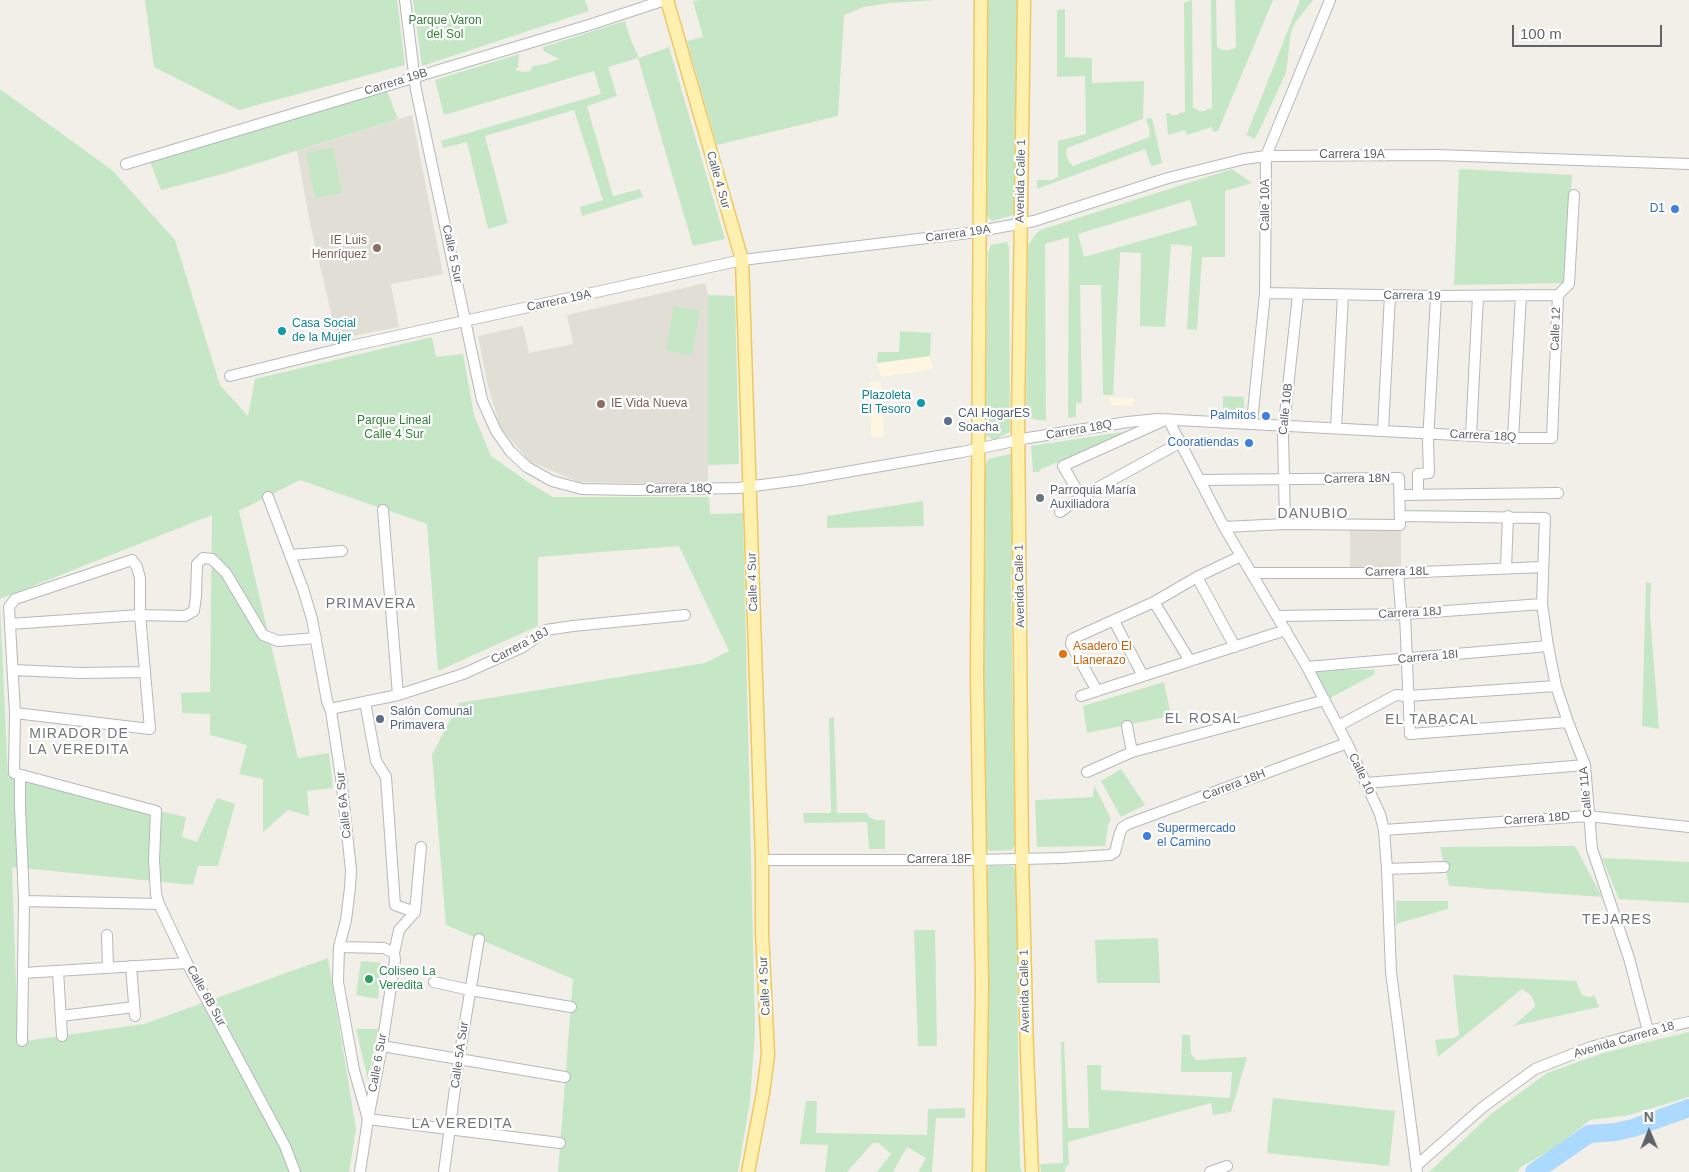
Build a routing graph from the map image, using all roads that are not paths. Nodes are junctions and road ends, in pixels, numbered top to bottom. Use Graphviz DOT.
graph roads {
  1 [pos="404,0"];
  2 [pos="666,0"];
  3 [pos="980,0"];
  4 [pos="1024,0"];
  5 [pos="1330,0"];
  6 [pos="414,76"];
  7 [pos="1266,156"];
  8 [pos="126,164"];
  9 [pos="1689,164"];
  10 [pos="1574,195"];
  11 [pos="1020,224"];
  12 [pos="980,232"];
  13 [pos="742,260"];
  14 [pos="1266,294"];
  15 [pos="1298,295"];
  16 [pos="1343,295"];
  17 [pos="1390,295"];
  18 [pos="1521,295"];
  19 [pos="1558,295"];
  20 [pos="1436,296"];
  21 [pos="1478,296"];
  22 [pos="466,321"];
  23 [pos="230,376"];
  24 [pos="1168,419"];
  25 [pos="1252,422"];
  26 [pos="1284,425"];
  27 [pos="1336,428"];
  28 [pos="1383,430"];
  29 [pos="1428,433"];
  30 [pos="1471,435"];
  31 [pos="1513,438"];
  32 [pos="1552,438"];
  33 [pos="1019,440"];
  34 [pos="1181,442"];
  35 [pos="978,448"];
  36 [pos="1200,480"];
  37 [pos="1283,480"];
  38 [pos="552,481"];
  39 [pos="750,486"];
  40 [pos="1558,493"];
  41 [pos="1418,494"];
  42 [pos="1400,495"];
  43 [pos="268,497"];
  44 [pos="1081,497"];
  45 [pos="383,510"];
  46 [pos="1060,512"];
  47 [pos="1508,516"];
  48 [pos="1398,521"];
  49 [pos="1285,524"];
  50 [pos="1224,527"];
  51 [pos="342,551"];
  52 [pos="290,555"];
  53 [pos="1241,556"];
  54 [pos="1542,567"];
  55 [pos="1506,568"];
  56 [pos="1252,573"];
  57 [pos="1398,573"];
  58 [pos="1197,577"];
  59 [pos="1154,602"];
  60 [pos="1542,604"];
  61 [pos="1405,614"];
  62 [pos="140,615"];
  63 [pos="685,615"];
  64 [pos="1278,616"];
  65 [pos="1114,621"];
  66 [pos="10,624"];
  67 [pos="1286,630"];
  68 [pos="316,638"];
  69 [pos="1548,646"];
  70 [pos="1234,647"];
  71 [pos="1407,659"];
  72 [pos="1190,661"];
  73 [pos="1308,667"];
  74 [pos="13,670"];
  75 [pos="145,672"];
  76 [pos="1143,676"];
  77 [pos="1556,686"];
  78 [pos="1097,691"];
  79 [pos="398,695"];
  80 [pos="1081,696"];
  81 [pos="1408,696"];
  82 [pos="1325,700"];
  83 [pos="364,702"];
  84 [pos="330,709"];
  85 [pos="15,712"];
  86 [pos="1568,722"];
  87 [pos="1127,726"];
  88 [pos="1338,726"];
  89 [pos="1346,743"];
  90 [pos="1132,752"];
  91 [pos="1585,765"];
  92 [pos="1087,772"];
  93 [pos="17,774"];
  94 [pos="1366,783"];
  95 [pos="1588,816"];
  96 [pos="1689,827"];
  97 [pos="1384,830"];
  98 [pos="422,847"];
  99 [pos="1115,852"];
  100 [pos="1022,859"];
  101 [pos="762,860"];
  102 [pos="978,860"];
  103 [pos="1444,867"];
  104 [pos="1387,869"];
  105 [pos="24,901"];
  106 [pos="159,904"];
  107 [pos="415,912"];
  108 [pos="108,935"];
  109 [pos="479,939"];
  110 [pos="339,947"];
  111 [pos="394,953"];
  112 [pos="187,963"];
  113 [pos="131,966"];
  114 [pos="108,967"];
  115 [pos="58,971"];
  116 [pos="23,973"];
  117 [pos="434,982"];
  118 [pos="470,990"];
  119 [pos="571,1008"];
  120 [pos="62,1016"];
  121 [pos="1689,1022"];
  122 [pos="1648,1031"];
  123 [pos="62,1036"];
  124 [pos="22,1041"];
  125 [pos="382,1046"];
  126 [pos="459,1058"];
  127 [pos="565,1076"];
  128 [pos="368,1119"];
  129 [pos="450,1130"];
  130 [pos="560,1144"];
  131 [pos="1227,1166"];
  132 [pos="1416,1169"];
  133 [pos="295,1172"];
  134 [pos="360,1172"];
  135 [pos="444,1172"];
  136 [pos="748,1172"];
  137 [pos="979,1172"];
  138 [pos="1032,1172"];
  139 [pos="1210,1172"];
  1 -- 6 [label="street, Calle 5 Sur"];
  2 -- 6 [label="street, Carrera 19B"];
  2 -- 13 [label="main road, Calle 4 Sur"];
  3 -- 12 [label="main road"];
  4 -- 11 [label="main road, Avenida Calle 1"];
  5 -- 7 [label="street, Calle 10A"];
  6 -- 8 [label="street, Carrera 19B"];
  6 -- 22 [label="street, Calle 5 Sur"];
  7 -- 9 [label="street, Carrera 19A"];
  7 -- 11 [label="street, Carrera 19A"];
  7 -- 14 [label="street, Calle 10A"];
  10 -- 19 [label="street, Calle 12"];
  11 -- 12 [label="street, Carrera 19A"];
  11 -- 33 [label="main road, Avenida Calle 1"];
  12 -- 13 [label="street, Carrera 19A"];
  12 -- 35 [label="main road"];
  13 -- 22 [label="street, Carrera 19A"];
  13 -- 39 [label="main road, Calle 4 Sur"];
  14 -- 15 [label="street, Carrera 19"];
  14 -- 25 [label="street, Calle 10A"];
  15 -- 16 [label="street, Carrera 19"];
  15 -- 26 [label="street, Calle 10B"];
  16 -- 17 [label="street, Carrera 19"];
  16 -- 27 [label="street"];
  17 -- 20 [label="street, Carrera 19"];
  17 -- 28 [label="street"];
  18 -- 19 [label="street, Carrera 19"];
  18 -- 21 [label="street, Carrera 19"];
  18 -- 31 [label="street"];
  19 -- 32 [label="street, Calle 12"];
  20 -- 21 [label="street, Carrera 19"];
  20 -- 29 [label="street"];
  21 -- 30 [label="street"];
  22 -- 23 [label="street, Carrera 19A"];
  22 -- 38 [label="street, Calle 5 Sur"];
  24 -- 25 [label="street, Carrera 18Q"];
  24 -- 33 [label="street, Carrera 18Q"];
  24 -- 34 [label="street, Calle 10"];
  24 -- 44 [label="street"];
  25 -- 26 [label="street, Carrera 18Q"];
  26 -- 27 [label="street, Carrera 18Q"];
  26 -- 37 [label="street, Calle 10B"];
  27 -- 28 [label="street, Carrera 18Q"];
  28 -- 29 [label="street, Carrera 18Q"];
  29 -- 30 [label="street, Carrera 18Q"];
  29 -- 41 [label="street"];
  30 -- 31 [label="street, Carrera 18Q"];
  31 -- 32 [label="street, Carrera 18Q"];
  33 -- 35 [label="street, Carrera 18Q"];
  33 -- 100 [label="main road, Avenida Calle 1"];
  34 -- 36 [label="street, Calle 10"];
  34 -- 44 [label="street"];
  35 -- 39 [label="street, Carrera 18Q"];
  35 -- 102 [label="main road"];
  36 -- 37 [label="street, Carrera 18N"];
  36 -- 50 [label="street, Calle 10"];
  37 -- 42 [label="street, Carrera 18N"];
  37 -- 49 [label="street, Calle 10B"];
  38 -- 39 [label="street, Carrera 18Q"];
  39 -- 101 [label="main road, Calle 4 Sur"];
  40 -- 41 [label="street, Carrera 18N"];
  41 -- 42 [label="street, Carrera 18N"];
  42 -- 48 [label="street"];
  43 -- 52 [label="street, Calle 6A Sur"];
  44 -- 46 [label="street"];
  45 -- 79 [label="street"];
  47 -- 48 [label="street"];
  47 -- 54 [label="street, Calle 11A"];
  47 -- 55 [label="street"];
  48 -- 49 [label="street"];
  49 -- 50 [label="street"];
  50 -- 53 [label="street, Calle 10"];
  51 -- 52 [label="street"];
  52 -- 68 [label="street, Calle 6A Sur"];
  53 -- 56 [label="street, Calle 10"];
  53 -- 58 [label="street"];
  54 -- 55 [label="street, Carrera 18L"];
  54 -- 60 [label="street, Calle 11A"];
  55 -- 57 [label="street, Carrera 18L"];
  56 -- 57 [label="street, Carrera 18L"];
  56 -- 64 [label="street, Calle 10"];
  57 -- 61 [label="street"];
  58 -- 59 [label="street"];
  58 -- 70 [label="street"];
  59 -- 65 [label="street"];
  59 -- 72 [label="street"];
  60 -- 61 [label="street, Carrera 18J"];
  60 -- 69 [label="street, Calle 11A"];
  61 -- 64 [label="street, Carrera 18J"];
  61 -- 71 [label="street"];
  62 -- 66 [label="street"];
  62 -- 66 [label="street"];
  62 -- 68 [label="street"];
  62 -- 75 [label="street"];
  63 -- 79 [label="street, Carrera 18J"];
  64 -- 67 [label="street, Calle 10"];
  65 -- 76 [label="street"];
  65 -- 78 [label="street"];
  66 -- 74 [label="street"];
  67 -- 70 [label="street"];
  67 -- 73 [label="street, Calle 10"];
  68 -- 84 [label="street, Calle 6A Sur"];
  69 -- 71 [label="street, Carrera 18I"];
  69 -- 77 [label="street, Calle 11A"];
  70 -- 72 [label="street"];
  71 -- 73 [label="street, Carrera 18I"];
  71 -- 81 [label="street"];
  72 -- 76 [label="street"];
  73 -- 82 [label="street, Calle 10"];
  74 -- 75 [label="street"];
  74 -- 85 [label="street"];
  75 -- 85 [label="street"];
  76 -- 78 [label="street"];
  77 -- 81 [label="street"];
  77 -- 86 [label="street, Calle 11A"];
  78 -- 80 [label="street"];
  79 -- 83 [label="street, Carrera 18J"];
  81 -- 86 [label="street"];
  81 -- 88 [label="street"];
  82 -- 88 [label="street, Calle 10"];
  82 -- 90 [label="street"];
  83 -- 84 [label="street, Carrera 18J"];
  83 -- 107 [label="street"];
  84 -- 110 [label="street, Calle 6A Sur"];
  85 -- 93 [label="street"];
  86 -- 91 [label="street, Calle 11A"];
  87 -- 90 [label="street"];
  88 -- 89 [label="street, Calle 10"];
  89 -- 94 [label="street, Calle 10"];
  89 -- 99 [label="street, Carrera 18H"];
  90 -- 92 [label="street"];
  91 -- 94 [label="street"];
  91 -- 95 [label="street, Calle 11A"];
  93 -- 105 [label="street"];
  93 -- 106 [label="street, Calle 6B Sur"];
  94 -- 97 [label="street, Calle 10"];
  95 -- 96 [label="street, Carrera 18D"];
  95 -- 97 [label="street, Carrera 18D"];
  95 -- 122 [label="street, Calle 11A"];
  97 -- 104 [label="street, Calle 10"];
  98 -- 107 [label="street"];
  99 -- 100 [label="street, Carrera 18F"];
  100 -- 102 [label="street, Carrera 18F"];
  100 -- 138 [label="main road, Avenida Calle 1"];
  101 -- 102 [label="street, Carrera 18F"];
  101 -- 136 [label="main road, Calle 4 Sur"];
  102 -- 137 [label="main road"];
  103 -- 104 [label="street"];
  104 -- 132 [label="street, Calle 10"];
  105 -- 106 [label="street"];
  105 -- 116 [label="street"];
  106 -- 112 [label="street, Calle 6B Sur"];
  107 -- 111 [label="street, Calle 6 Sur"];
  108 -- 114 [label="street"];
  109 -- 118 [label="street, Calle 5A Sur"];
  110 -- 111 [label="street"];
  110 -- 128 [label="street, Calle 6A Sur"];
  111 -- 125 [label="street, Calle 6 Sur"];
  112 -- 113 [label="street"];
  112 -- 133 [label="street, Calle 6B Sur"];
  113 -- 114 [label="street"];
  113 -- 120 [label="street"];
  114 -- 115 [label="street"];
  115 -- 116 [label="street"];
  115 -- 120 [label="street"];
  116 -- 124 [label="street"];
  117 -- 118 [label="street"];
  118 -- 119 [label="street"];
  118 -- 126 [label="street, Calle 5A Sur"];
  120 -- 123 [label="street"];
  121 -- 122 [label="street, Avenida Carrera 18"];
  122 -- 132 [label="street, Avenida Carrera 18"];
  125 -- 126 [label="street"];
  125 -- 128 [label="street, Calle 6 Sur"];
  126 -- 127 [label="street"];
  126 -- 129 [label="street, Calle 5A Sur"];
  128 -- 129 [label="street"];
  128 -- 134 [label="street, Calle 6 Sur"];
  129 -- 130 [label="street"];
  129 -- 135 [label="street, Calle 5A Sur"];
  131 -- 139 [label="street"];
}
